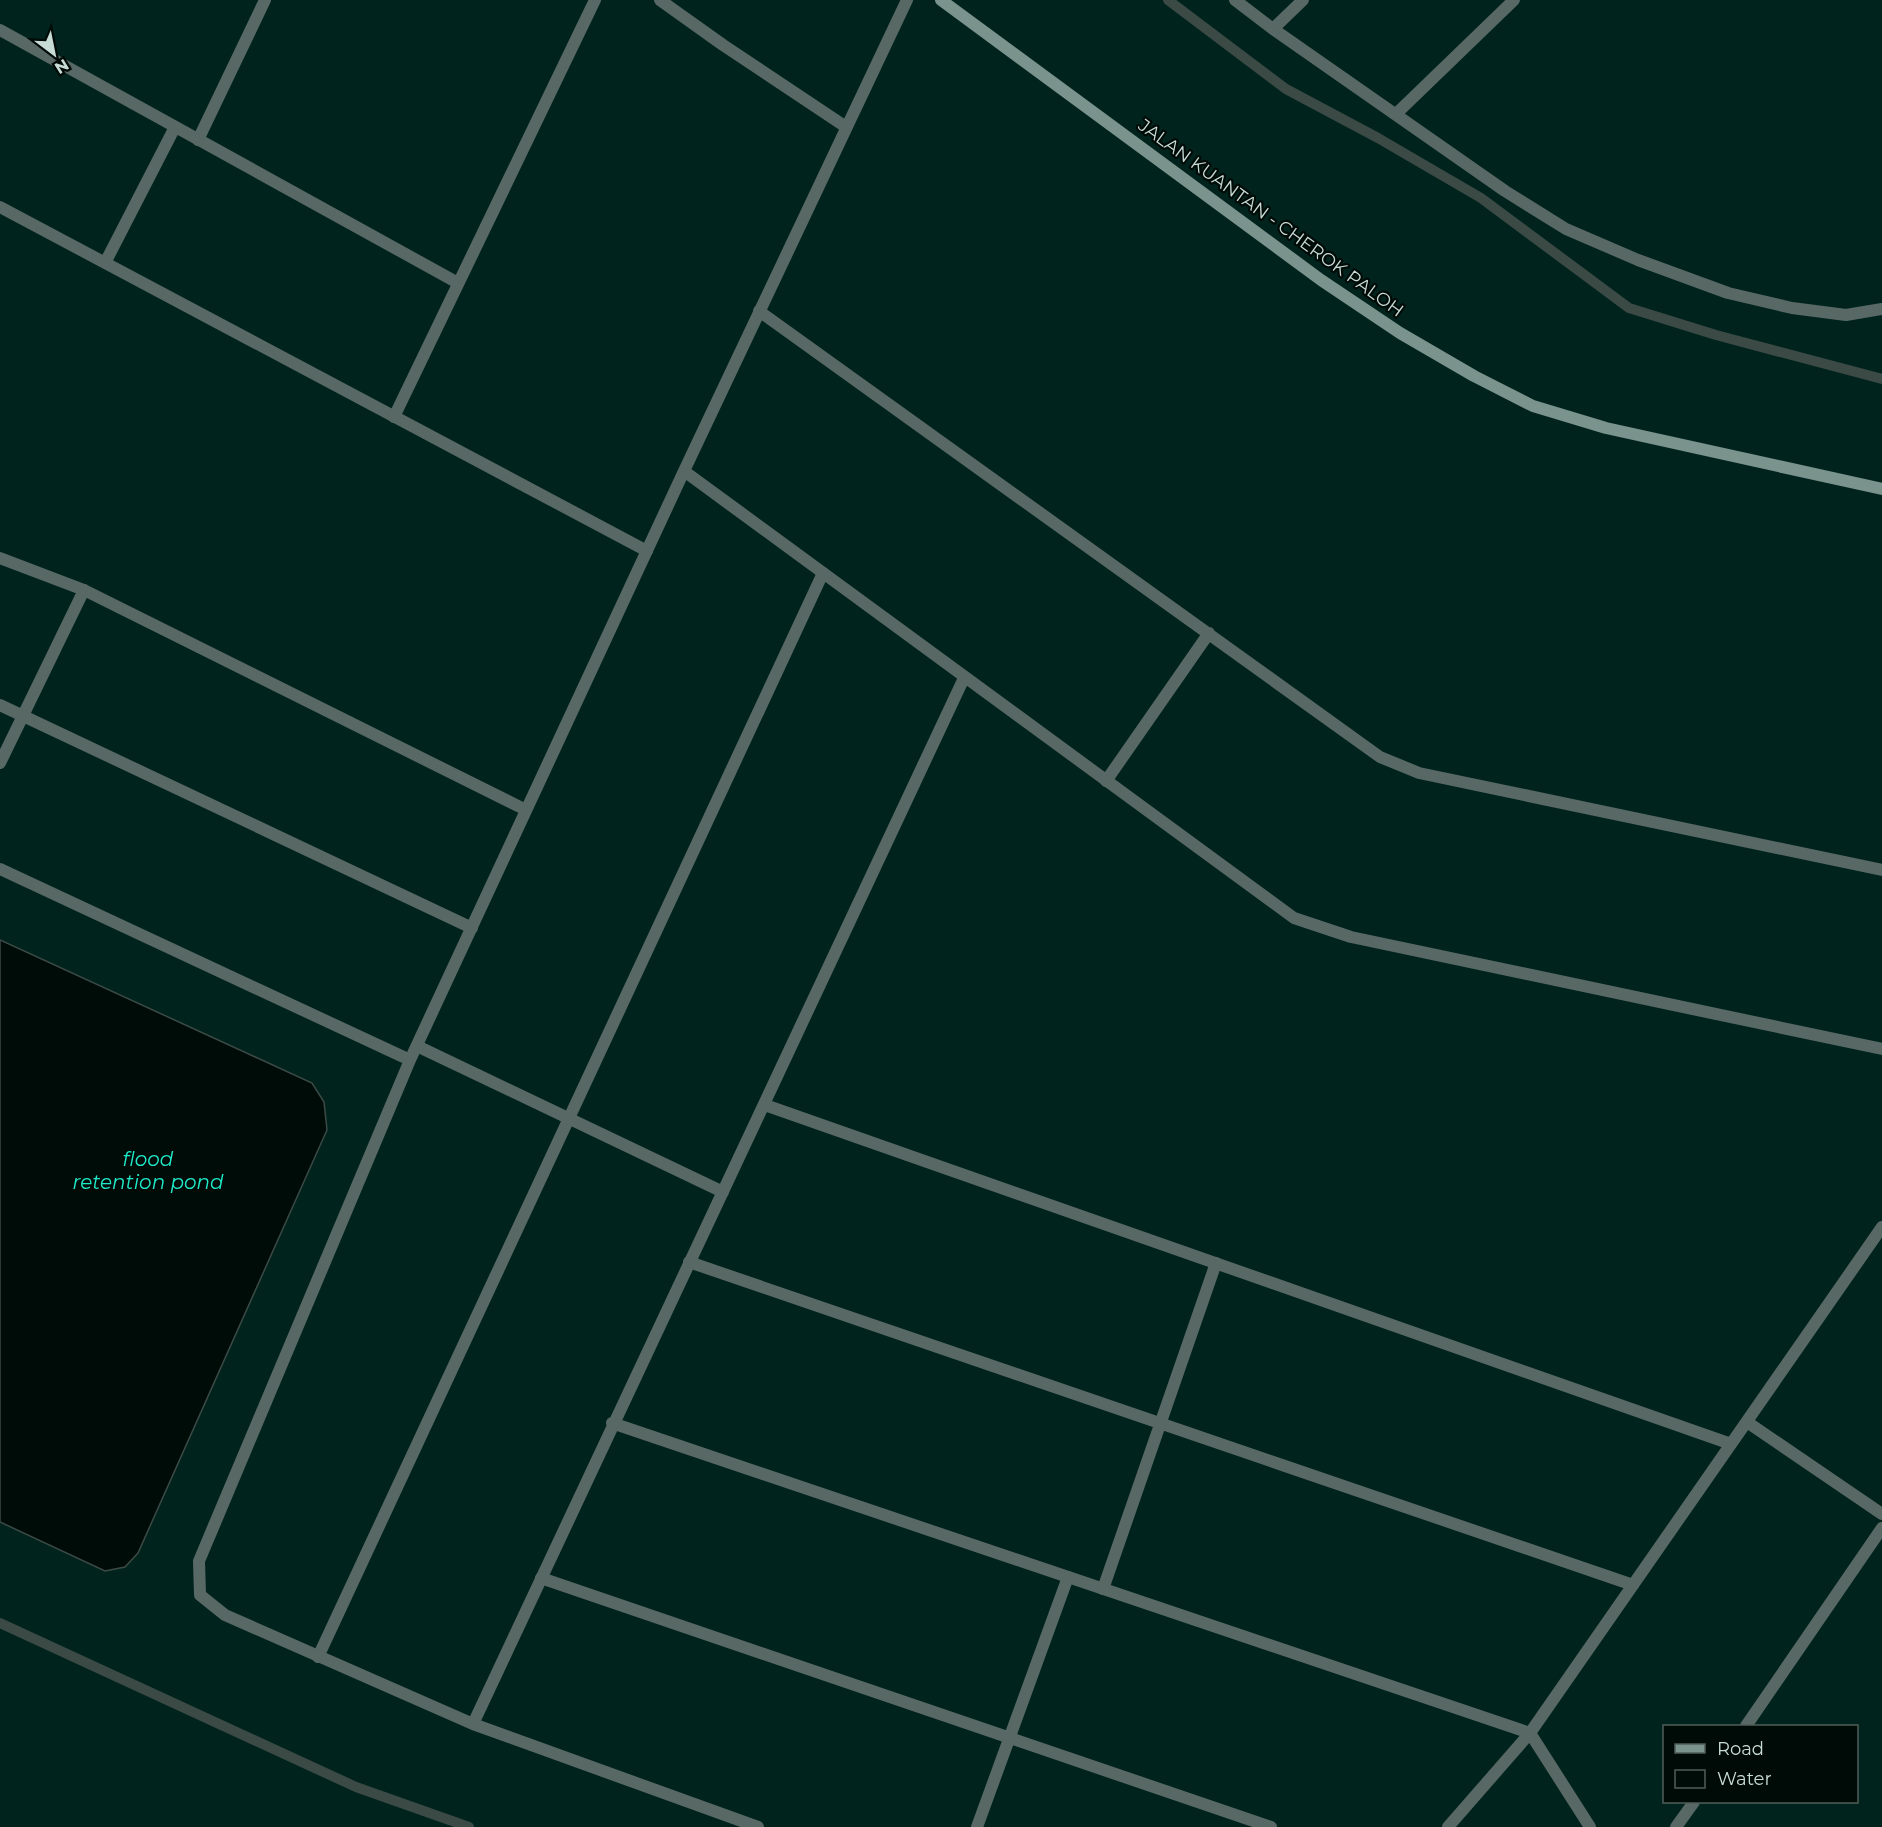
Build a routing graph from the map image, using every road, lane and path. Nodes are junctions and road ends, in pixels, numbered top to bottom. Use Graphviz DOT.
graph roads {
  1 [pos="265,0"];
  2 [pos="595,0"];
  3 [pos="660,0"];
  4 [pos="907,0"];
  5 [pos="941,0"];
  6 [pos="1235,0"];
  7 [pos="1303,0"];
  8 [pos="1514,0"];
  9 [pos="1273,29"];
  10 [pos="0,30"];
  11 [pos="1396,114"];
  12 [pos="175,127"];
  13 [pos="846,127"];
  14 [pos="198,140"];
  15 [pos="0,207"];
  16 [pos="105,263"];
  17 [pos="458,283"];
  18 [pos="1882,309"];
  19 [pos="759,311"];
  20 [pos="394,417"];
  21 [pos="684,471"];
  22 [pos="1882,489"];
  23 [pos="647,551"];
  24 [pos="0,558"];
  25 [pos="823,573"];
  26 [pos="84,590"];
  27 [pos="1209,633"];
  28 [pos="964,678"];
  29 [pos="0,705"];
  30 [pos="23,716"];
  31 [pos="0,763"];
  32 [pos="1106,781"];
  33 [pos="526,810"];
  34 [pos="0,869"];
  35 [pos="1882,870"];
  36 [pos="472,928"];
  37 [pos="417,1046"];
  38 [pos="1882,1047"];
  39 [pos="410,1060"];
  40 [pos="765,1105"];
  41 [pos="569,1119"];
  42 [pos="723,1192"];
  43 [pos="1882,1227"];
  44 [pos="689,1262"];
  45 [pos="1216,1263"];
  46 [pos="1747,1422"];
  47 [pos="612,1423"];
  48 [pos="1160,1423"];
  49 [pos="1731,1444"];
  50 [pos="1882,1514"];
  51 [pos="1882,1528"];
  52 [pos="1068,1577"];
  53 [pos="541,1578"];
  54 [pos="1633,1585"];
  55 [pos="1103,1589"];
  56 [pos="318,1657"];
  57 [pos="473,1724"];
  58 [pos="1747,1725"];
  59 [pos="1530,1733"];
  60 [pos="1010,1738"];
  61 [pos="1693,1803"];
  62 [pos="758,1827"];
  63 [pos="977,1827"];
  64 [pos="1271,1827"];
  65 [pos="1448,1827"];
  66 [pos="1590,1827"];
  67 [pos="1676,1827"];
  1 -- 14 [label="street"];
  2 -- 17 [label="street"];
  3 -- 13 [label="street"];
  4 -- 13 [label="street"];
  5 -- 22 [label="street, JALAN KUANTAN - CHEROK PALOH"];
  6 -- 9 [label="street"];
  7 -- 9 [label="street"];
  8 -- 11 [label="street"];
  9 -- 11 [label="street"];
  10 -- 12 [label="street"];
  11 -- 18 [label="street"];
  12 -- 14 [label="street"];
  12 -- 16 [label="street"];
  13 -- 19 [label="street"];
  14 -- 17 [label="street"];
  15 -- 16 [label="street"];
  16 -- 20 [label="street"];
  17 -- 20 [label="street"];
  19 -- 21 [label="street"];
  19 -- 27 [label="street"];
  20 -- 23 [label="street"];
  21 -- 23 [label="street"];
  21 -- 25 [label="street"];
  23 -- 33 [label="street"];
  24 -- 26 [label="street"];
  25 -- 28 [label="street"];
  25 -- 41 [label="street"];
  26 -- 30 [label="street"];
  26 -- 33 [label="street"];
  27 -- 32 [label="street"];
  27 -- 35 [label="street"];
  28 -- 32 [label="street"];
  28 -- 40 [label="street"];
  29 -- 30 [label="street"];
  30 -- 31 [label="street"];
  30 -- 36 [label="street"];
  32 -- 38 [label="street"];
  33 -- 36 [label="street"];
  34 -- 39 [label="street"];
  36 -- 37 [label="street"];
  37 -- 39 [label="street"];
  37 -- 41 [label="street"];
  39 -- 56 [label="street"];
  40 -- 42 [label="street"];
  40 -- 45 [label="street"];
  41 -- 42 [label="street"];
  41 -- 56 [label="street"];
  42 -- 44 [label="street"];
  43 -- 46 [label="street"];
  44 -- 47 [label="street"];
  44 -- 48 [label="street"];
  45 -- 48 [label="street"];
  45 -- 49 [label="street"];
  46 -- 49 [label="street"];
  46 -- 50 [label="street"];
  47 -- 52 [label="street"];
  47 -- 53 [label="street"];
  48 -- 54 [label="street"];
  48 -- 55 [label="street"];
  49 -- 54 [label="street"];
  51 -- 58 [label="street"];
  52 -- 55 [label="street"];
  52 -- 60 [label="street"];
  53 -- 57 [label="street"];
  53 -- 60 [label="street"];
  54 -- 59 [label="street"];
  55 -- 59 [label="street"];
  56 -- 57 [label="street"];
  57 -- 62 [label="street"];
  59 -- 65 [label="street"];
  59 -- 66 [label="street"];
  60 -- 63 [label="street"];
  60 -- 64 [label="street"];
  61 -- 67 [label="street"];
}
